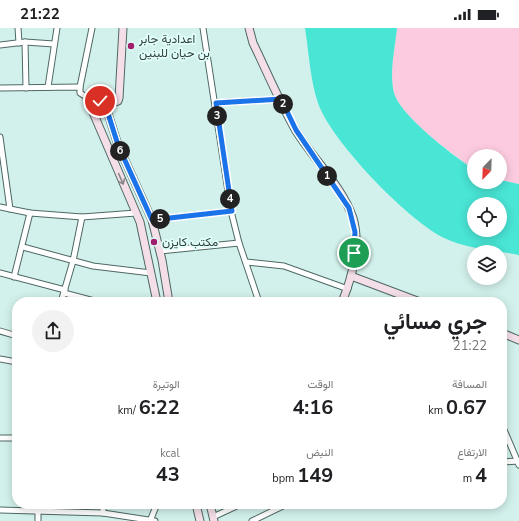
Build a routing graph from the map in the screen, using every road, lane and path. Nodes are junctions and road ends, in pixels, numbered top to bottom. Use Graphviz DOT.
graph roads {
  1 [pos="18,28"];
  2 [pos="57,28"];
  3 [pos="92,28"];
  4 [pos="123,28"];
  5 [pos="203,28"];
  6 [pos="249,28"];
  7 [pos="25,42"];
  8 [pos="19,43"];
  9 [pos="54,44"];
  10 [pos="0,45"];
  11 [pos="48,87"];
  12 [pos="80,87"];
  13 [pos="0,88"];
  14 [pos="26,88"];
  15 [pos="281,99"];
  16 [pos="94,102"];
  17 [pos="216,103"];
  18 [pos="105,104"];
  19 [pos="0,137"];
  20 [pos="1,149"];
  21 [pos="0,207"];
  22 [pos="10,209"];
  23 [pos="232,211"];
  24 [pos="30,213"];
  25 [pos="136,213"];
  26 [pos="82,217"];
  27 [pos="152,220"];
  28 [pos="239,243"];
  29 [pos="23,247"];
  30 [pos="160,251"];
  31 [pos="73,261"];
  32 [pos="246,262"];
  33 [pos="151,273"];
  34 [pos="0,274"];
  35 [pos="351,276"];
  36 [pos="14,277"];
  37 [pos="348,289"];
  38 [pos="64,292"];
  39 [pos="63,297"];
  40 [pos="81,297"];
  41 [pos="156,297"];
  42 [pos="168,297"];
  43 [pos="257,297"];
  44 [pos="344,297"];
  45 [pos="407,297"];
  46 [pos="0,331"];
  47 [pos="12,335"];
  48 [pos="507,335"];
  49 [pos="519,340"];
  50 [pos="0,359"];
  51 [pos="12,361"];
  52 [pos="0,434"];
  53 [pos="507,437"];
  54 [pos="0,438"];
  55 [pos="12,438"];
  56 [pos="507,462"];
  57 [pos="518,463"];
  58 [pos="103,509"];
  59 [pos="156,509"];
  60 [pos="197,509"];
  61 [pos="211,509"];
  62 [pos="232,509"];
  63 [pos="277,509"];
  64 [pos="0,510"];
  65 [pos="38,510"];
  66 [pos="103,514"];
  67 [pos="214,519"];
  68 [pos="38,521"];
  69 [pos="152,521"];
  70 [pos="200,521"];
  71 [pos="252,521"];
  1 -- 8 [label="street"];
  2 -- 9 [label="street"];
  3 -- 12 [label="street"];
  4 -- 18 [label="street"];
  5 -- 17 [label="street"];
  6 -- 15 [label="street"];
  7 -- 8 [label="street"];
  7 -- 9 [label="street"];
  7 -- 14 [label="street"];
  8 -- 10 [label="street"];
  9 -- 11 [label="street"];
  11 -- 12 [label="street"];
  11 -- 14 [label="street"];
  12 -- 16 [label="street"];
  13 -- 14 [label="street"];
  15 -- 17 [label="street"];
  15 -- 35 [label="street"];
  16 -- 18 [label="street"];
  16 -- 25 [label="street, one-way"];
  17 -- 23 [label="street"];
  18 -- 27 [label="street"];
  19 -- 20 [label="street"];
  20 -- 22 [label="street"];
  21 -- 22 [label="street"];
  22 -- 24 [label="street"];
  23 -- 27 [label="street"];
  23 -- 28 [label="street"];
  24 -- 26 [label="street"];
  24 -- 29 [label="street"];
  25 -- 26 [label="street"];
  25 -- 33 [label="street"];
  26 -- 31 [label="street"];
  27 -- 30 [label="street"];
  28 -- 30 [label="street"];
  28 -- 32 [label="street"];
  29 -- 31 [label="street"];
  29 -- 36 [label="street"];
  30 -- 42 [label="street"];
  31 -- 33 [label="street"];
  31 -- 38 [label="street"];
  32 -- 37 [label="street"];
  32 -- 43 [label="street"];
  33 -- 41 [label="street"];
  34 -- 36 [label="street"];
  35 -- 37 [label="street"];
  35 -- 45 [label="street"];
  36 -- 38 [label="street"];
  37 -- 44 [label="street"];
  38 -- 39 [label="street"];
  38 -- 40 [label="street"];
  46 -- 47 [label="street"];
  48 -- 49 [label="street"];
  50 -- 51 [label="street"];
  52 -- 54 [label="street"];
  53 -- 57 [label="street"];
  54 -- 55 [label="street"];
  56 -- 57 [label="street"];
  58 -- 66 [label="street"];
  59 -- 69 [label="street"];
  60 -- 70 [label="street"];
  61 -- 67 [label="street"];
  62 -- 67 [label="street"];
  63 -- 71 [label="street"];
  64 -- 65 [label="street"];
  65 -- 66 [label="street"];
  65 -- 68 [label="street"];
  66 -- 69 [label="street"];
}
